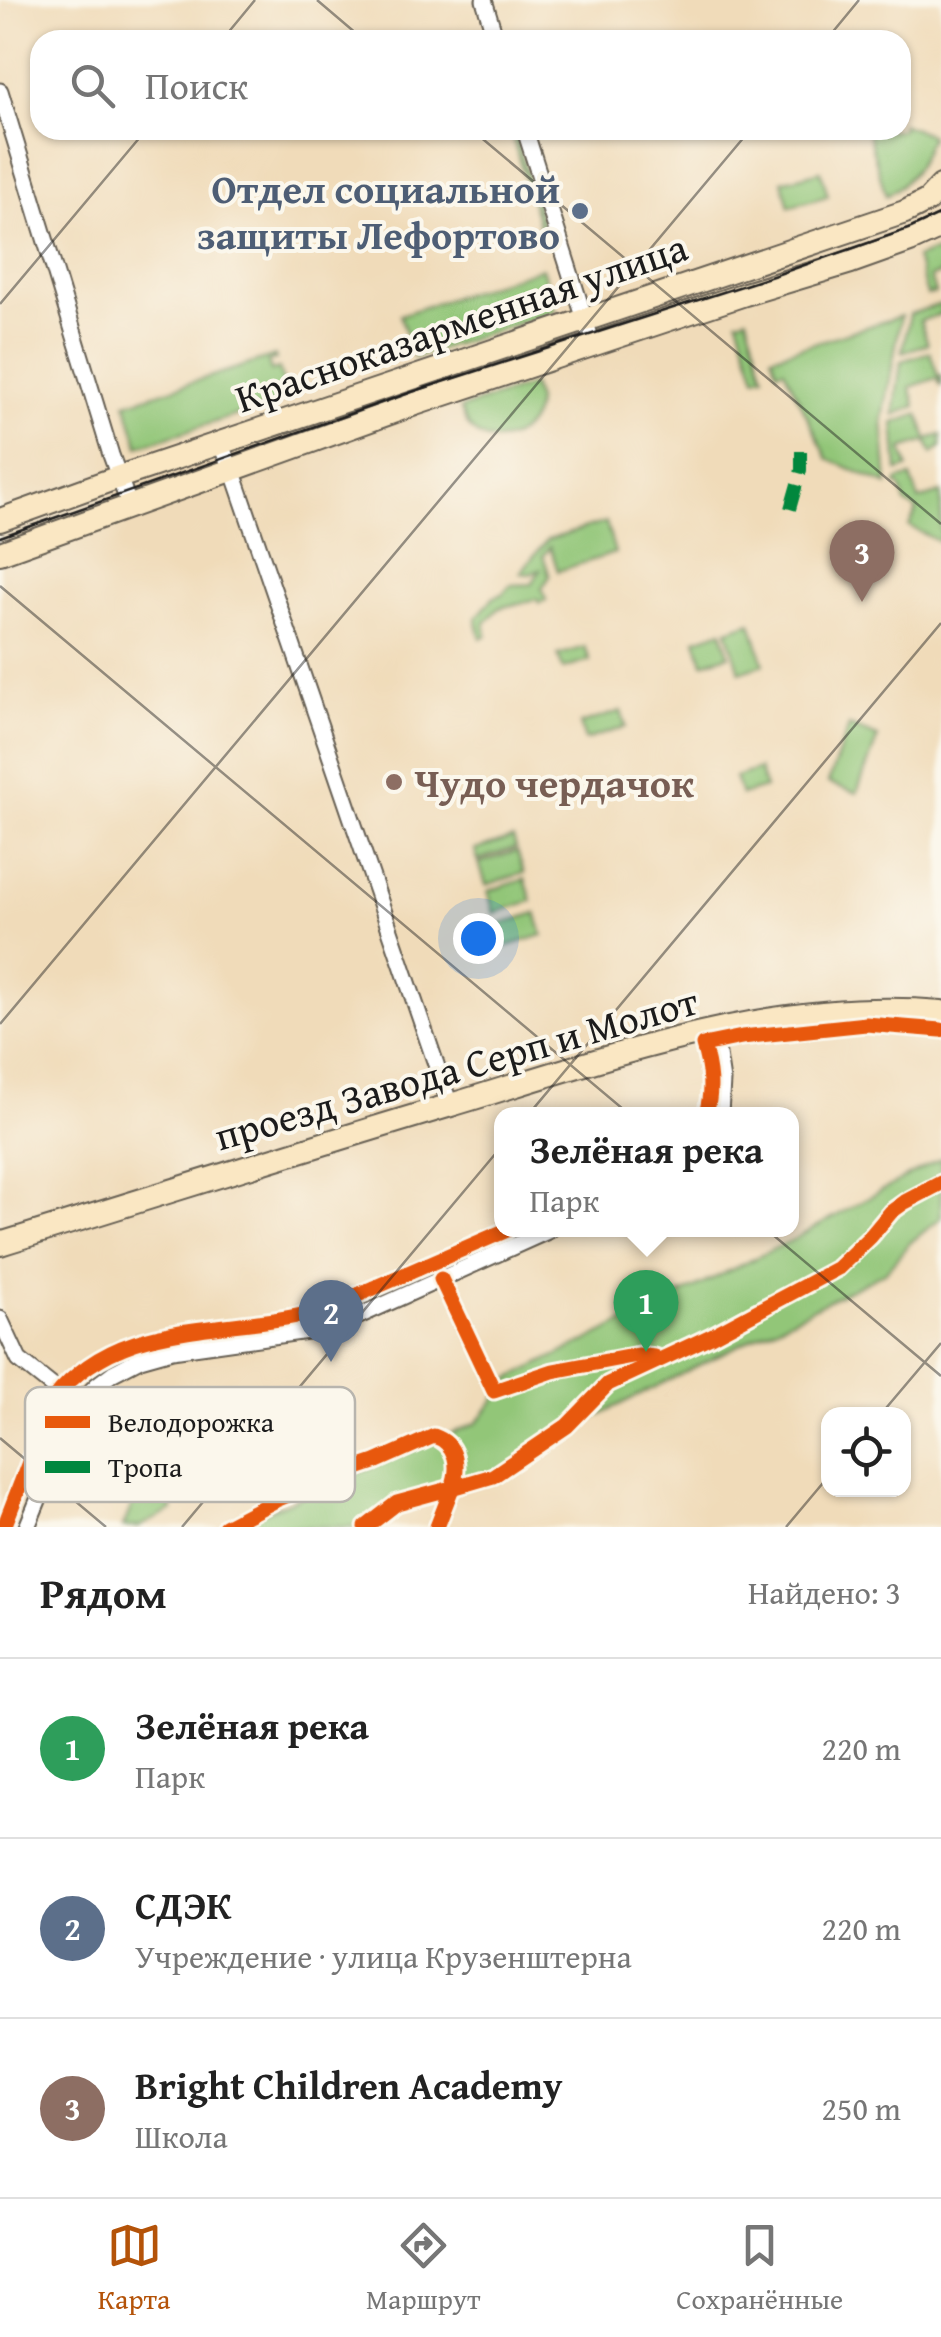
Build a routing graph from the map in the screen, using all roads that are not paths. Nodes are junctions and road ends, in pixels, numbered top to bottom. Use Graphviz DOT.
graph roads {
  1 [pos="484,0"];
  2 [pos="493,30"];
  3 [pos="0,91"];
  4 [pos="528,140"];
  5 [pos="941,186"];
  6 [pos="941,198"];
  7 [pos="941,208"];
  8 [pos="908,210"];
  9 [pos="941,224"];
  10 [pos="585,318"];
  11 [pos="593,345"];
  12 [pos="220,443"];
  13 [pos="231,468"];
  14 [pos="119,476"];
  15 [pos="130,507"];
  16 [pos="0,520"];
  17 [pos="0,553"];
  18 [pos="941,1012"];
  19 [pos="714,1030"];
  20 [pos="450,1105"];
  21 [pos="720,1107"];
  22 [pos="534,1237"];
  23 [pos="0,1244"];
  24 [pos="0,1319"];
  25 [pos="53,1387"];
  26 [pos="95,1387"];
  27 [pos="37,1502"];
  28 [pos="27,1527"];
  1 -- 2 [label="street"];
  3 -- 14 [label="street"];
  4 -- 10 [label="street"];
  5 -- 8 [label="main road, Красноказарменная улица"];
  6 -- 7 [label="main road"];
  8 -- 9 [label="main road"];
  8 -- 10 [label="main road, Красноказарменная улица"];
  9 -- 11 [label="main road, Красноказарменная улица"];
  10 -- 11 [label="street"];
  10 -- 12 [label="main road, Красноказарменная улица"];
  11 -- 13 [label="main road, Красноказарменная улица"];
  12 -- 13 [label="street"];
  12 -- 14 [label="main road, Красноказарменная улица"];
  13 -- 15 [label="main road, Красноказарменная улица"];
  13 -- 20 [label="street"];
  14 -- 15 [label="street"];
  14 -- 16 [label="main road, Красноказарменная улица"];
  15 -- 17 [label="main road, Красноказарменная улица"];
  18 -- 19 [label="main road, проезд Завода Серп и Молот"];
  19 -- 20 [label="main road, проезд Завода Серп и Молот"];
  19 -- 21 [label="street"];
  20 -- 23 [label="main road, проезд Завода Серп и Молот"];
  22 -- 26 [label="street"];
  24 -- 25 [label="street"];
  27 -- 28 [label="street"];
}
